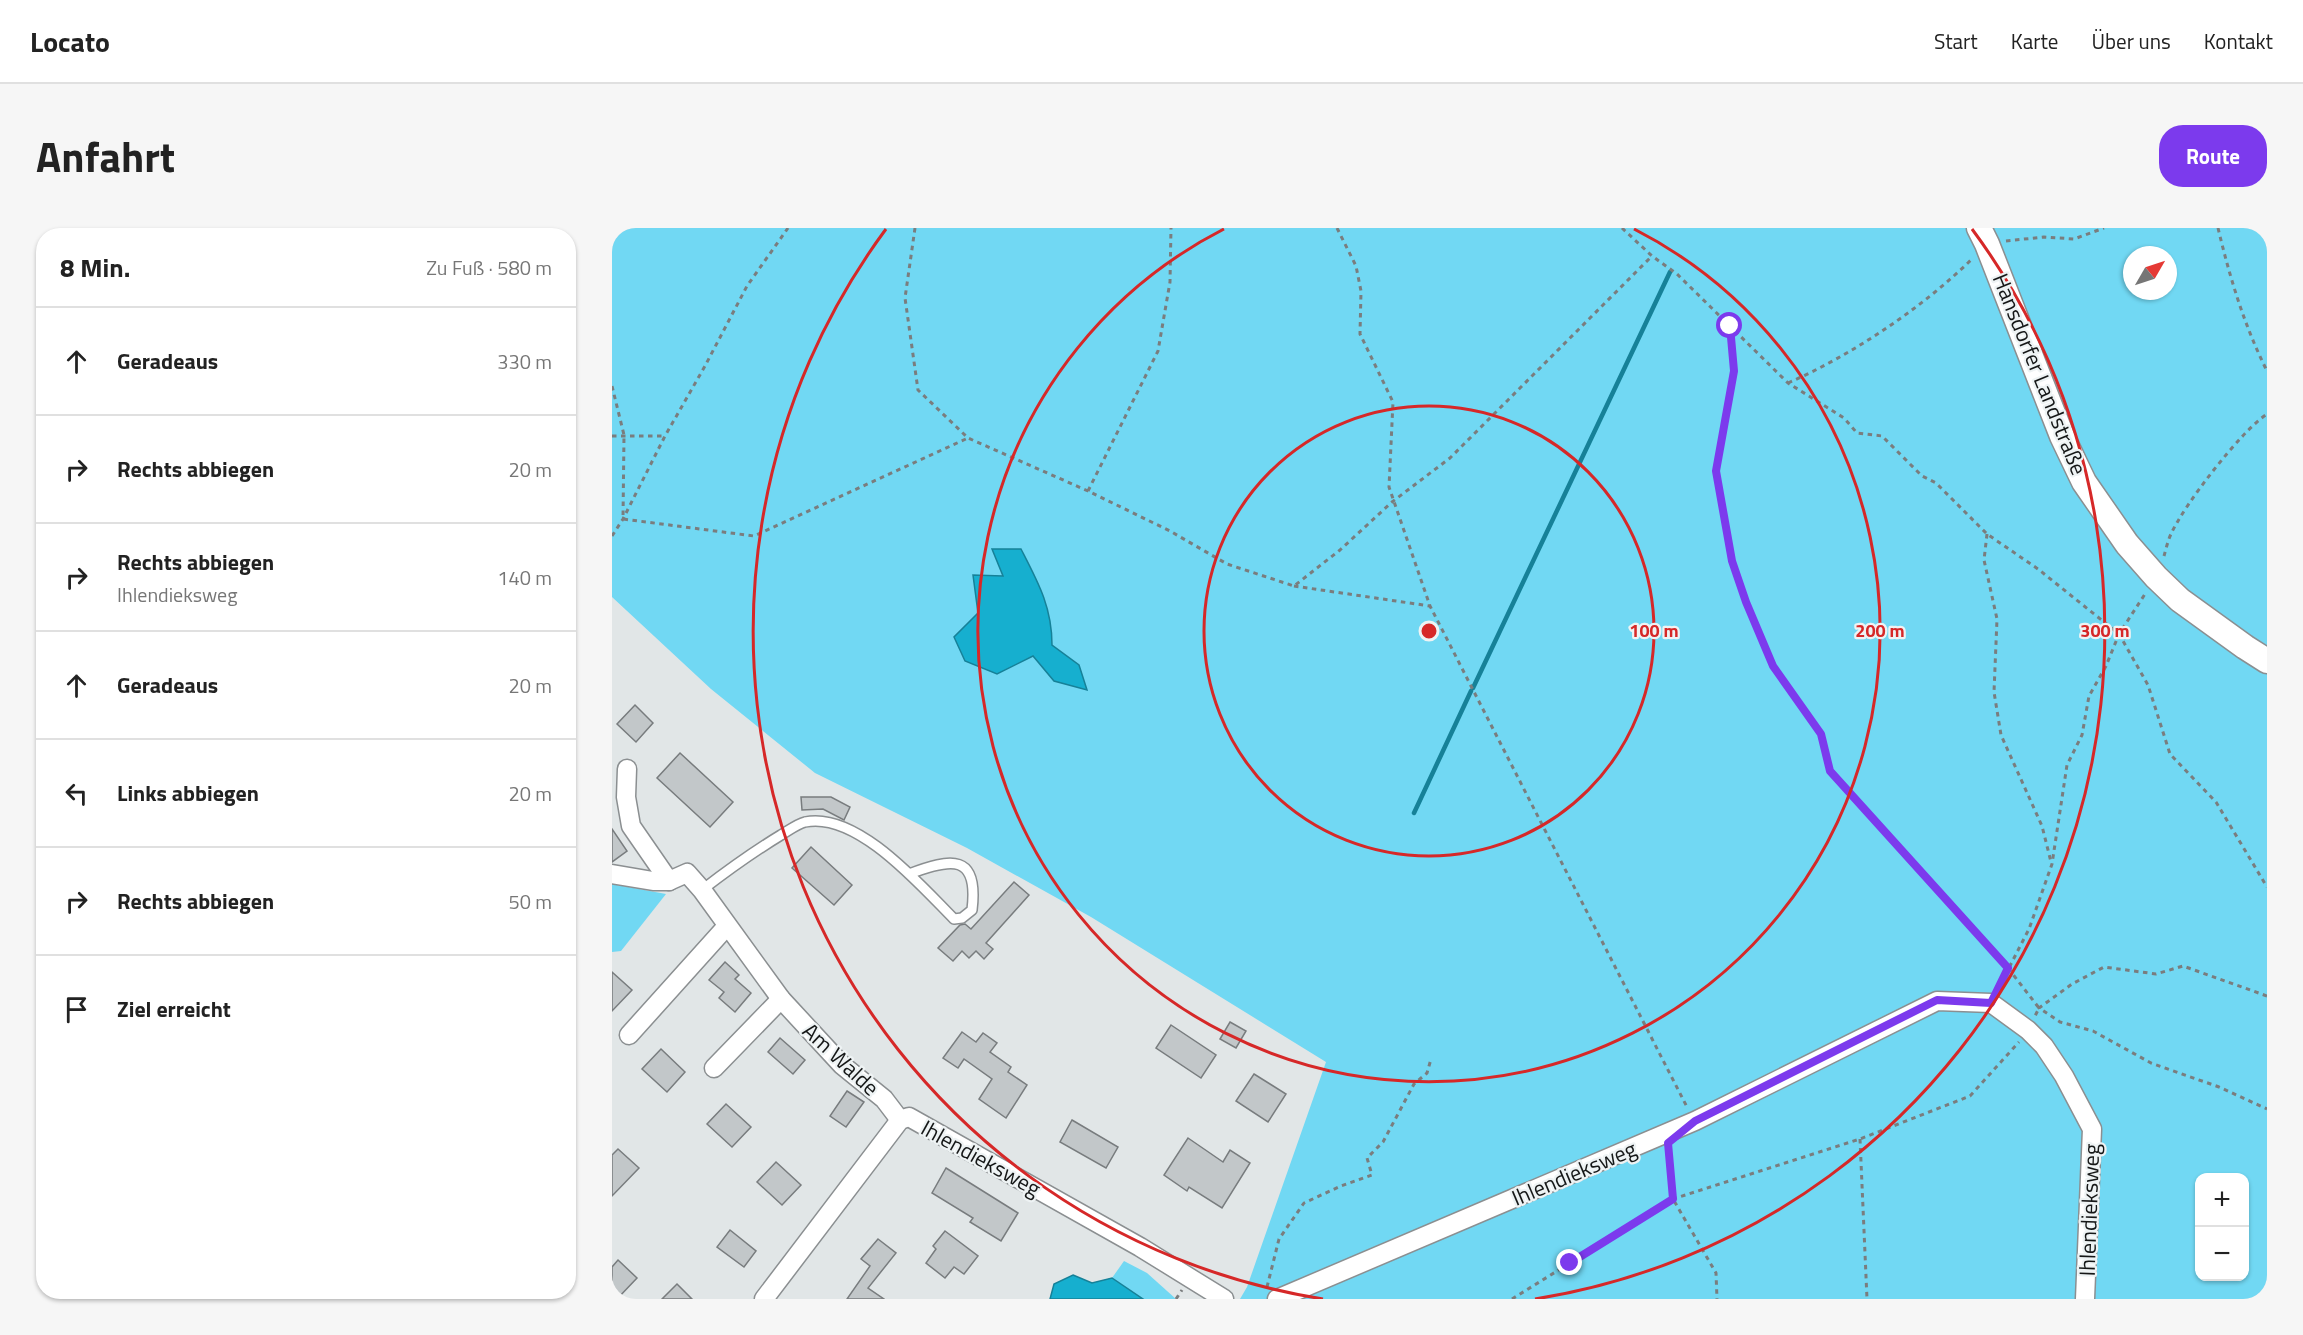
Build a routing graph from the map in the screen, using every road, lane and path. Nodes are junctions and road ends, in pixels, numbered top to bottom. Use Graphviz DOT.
graph roads {
  1 [pos="615,228"];
  2 [pos="788,228"];
  3 [pos="915,228"];
  4 [pos="1171,228"];
  5 [pos="1336,228"];
  6 [pos="1622,228"];
  7 [pos="2104,228"];
  8 [pos="2217,228"];
  9 [pos="1983,236"];
  10 [pos="612,237"];
  11 [pos="1652,256"];
  12 [pos="1730,326"];
  13 [pos="2267,371"];
  14 [pos="1788,383"];
  15 [pos="612,386"];
  16 [pos="2267,414"];
  17 [pos="624,435"];
  18 [pos="612,436"];
  19 [pos="665,436"];
  20 [pos="968,438"];
  21 [pos="1088,491"];
  22 [pos="1392,502"];
  23 [pos="623,519"];
  24 [pos="1987,534"];
  25 [pos="612,536"];
  26 [pos="2156,577"];
  27 [pos="1293,586"];
  28 [pos="1430,606"];
  29 [pos="2119,634"];
  30 [pos="2267,661"];
  31 [pos="627,769"];
  32 [pos="2052,864"];
  33 [pos="612,874"];
  34 [pos="909,874"];
  35 [pos="669,881"];
  36 [pos="2267,887"];
  37 [pos="702,890"];
  38 [pos="727,926"];
  39 [pos="2008,968"];
  40 [pos="2267,996"];
  41 [pos="781,999"];
  42 [pos="1991,1003"];
  43 [pos="2039,1008"];
  44 [pos="2028,1030"];
  45 [pos="629,1035"];
  46 [pos="1431,1059"];
  47 [pos="714,1068"];
  48 [pos="2267,1109"];
  49 [pos="900,1120"];
  50 [pos="1695,1121"];
  51 [pos="1860,1139"];
  52 [pos="1668,1143"];
  53 [pos="1673,1199"];
  54 [pos="1281,1298"];
  55 [pos="764,1299"];
  56 [pos="1224,1299"];
  57 [pos="1512,1299"];
  58 [pos="1717,1299"];
  59 [pos="1867,1299"];
  60 [pos="2085,1299"];
  1 -- 10 [label="path"];
  2 -- 19 [label="path"];
  3 -- 20 [label="path"];
  4 -- 21 [label="path"];
  5 -- 22 [label="path"];
  6 -- 11 [label="path"];
  7 -- 9 [label="path"];
  8 -- 13 [label="path"];
  9 -- 14 [label="path"];
  9 -- 26 [label="main road, Hansdorfer Landstraße"];
  11 -- 12 [label="path"];
  11 -- 22 [label="path"];
  12 -- 14 [label="path"];
  12 -- 39 [label="path"];
  14 -- 24 [label="path"];
  15 -- 17 [label="path"];
  16 -- 26 [label="path"];
  17 -- 18 [label="path"];
  17 -- 19 [label="path"];
  17 -- 23 [label="path"];
  19 -- 23 [label="path"];
  20 -- 21 [label="path"];
  20 -- 23 [label="path"];
  21 -- 27 [label="path"];
  22 -- 27 [label="path"];
  22 -- 28 [label="path"];
  23 -- 25 [label="path"];
  24 -- 29 [label="path"];
  24 -- 32 [label="path"];
  26 -- 29 [label="path"];
  26 -- 30 [label="main road, Hansdorfer Landstraße"];
  27 -- 28 [label="path"];
  28 -- 50 [label="path"];
  29 -- 32 [label="path"];
  29 -- 36 [label="path"];
  31 -- 35 [label="street"];
  32 -- 39 [label="path"];
  33 -- 35 [label="street, Am Walde"];
  34 -- 34 [label="lane"];
  34 -- 37 [label="lane"];
  35 -- 37 [label="street, Am Walde"];
  37 -- 38 [label="street, Am Walde"];
  38 -- 41 [label="street, Am Walde"];
  38 -- 45 [label="street"];
  39 -- 42 [label="path"];
  39 -- 43 [label="path"];
  40 -- 43 [label="path"];
  41 -- 47 [label="street"];
  41 -- 49 [label="street, Am Walde"];
  42 -- 44 [label="street, Ihlendieksweg"];
  42 -- 50 [label="street, Ihlendieksweg"];
  43 -- 44 [label="path"];
  43 -- 48 [label="path"];
  44 -- 51 [label="path"];
  44 -- 60 [label="street, Ihlendieksweg"];
  46 -- 54 [label="path"];
  49 -- 55 [label="street, Ihlendieksweg"];
  49 -- 56 [label="street, Ihlendieksweg"];
  50 -- 54 [label="street, Ihlendieksweg"];
  51 -- 53 [label="path"];
  51 -- 59 [label="path"];
  52 -- 53 [label="path"];
  53 -- 57 [label="path"];
  53 -- 58 [label="path"];
}
